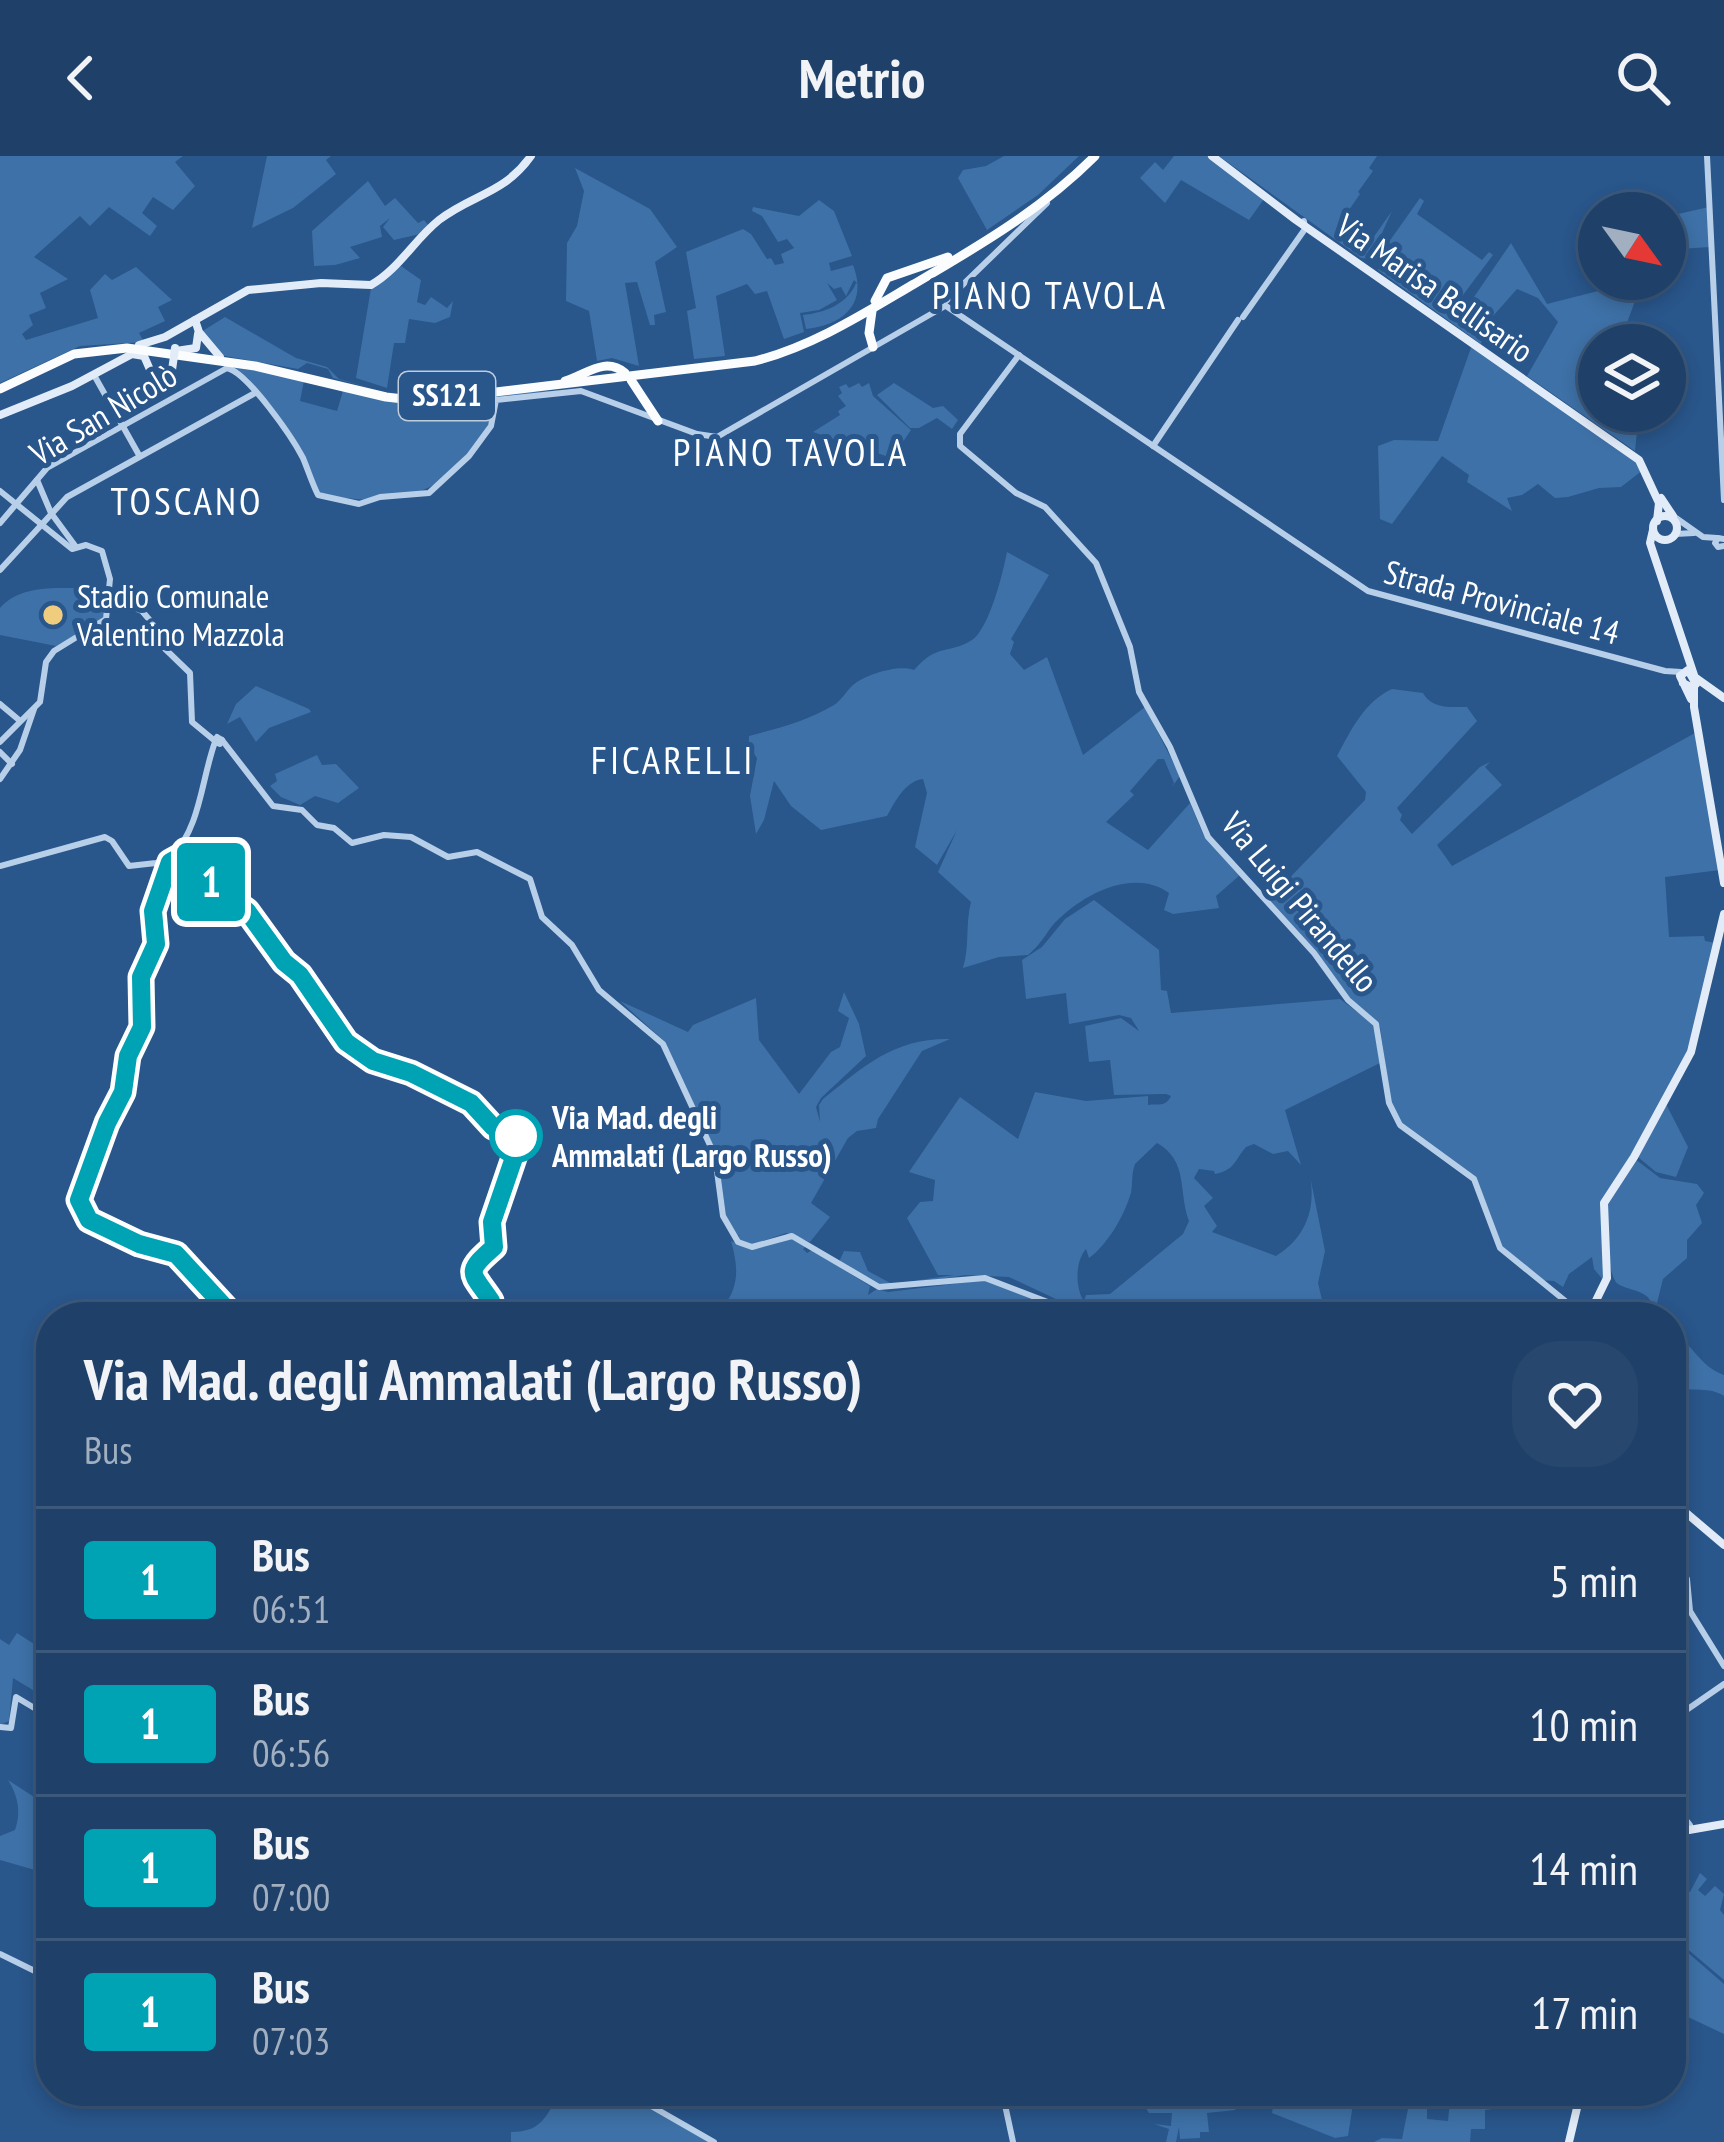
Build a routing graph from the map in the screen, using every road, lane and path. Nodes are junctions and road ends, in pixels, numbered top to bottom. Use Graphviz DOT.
graph roads {
  1 [pos="531,156"];
  2 [pos="1092,156"];
  3 [pos="1214,156"];
  4 [pos="1707,156"];
  5 [pos="1051,198"];
  6 [pos="1304,228"];
  7 [pos="969,248"];
  8 [pos="889,297"];
  9 [pos="949,303"];
  10 [pos="192,327"];
  11 [pos="139,345"];
  12 [pos="870,349"];
  13 [pos="154,351"];
  14 [pos="82,352"];
  15 [pos="175,352"];
  16 [pos="1019,355"];
  17 [pos="220,357"];
  18 [pos="113,363"];
  19 [pos="149,367"];
  20 [pos="94,374"];
  21 [pos="549,385"];
  22 [pos="568,386"];
  23 [pos="0,388"];
  24 [pos="255,393"];
  25 [pos="594,395"];
  26 [pos="0,415"];
  27 [pos="654,416"];
  28 [pos="122,425"];
  29 [pos="1153,446"];
  30 [pos="139,456"];
  31 [pos="37,480"];
  32 [pos="0,491"];
  33 [pos="1724,500"];
  34 [pos="16,504"];
  35 [pos="51,513"];
  36 [pos="1674,517"];
  37 [pos="0,523"];
  38 [pos="40,524"];
  39 [pos="1655,525"];
  40 [pos="1724,529"];
  41 [pos="1675,533"];
  42 [pos="1664,540"];
  43 [pos="1720,542"];
  44 [pos="70,546"];
  45 [pos="1658,566"];
  46 [pos="0,570"];
  47 [pos="110,598"];
  48 [pos="1688,679"];
  49 [pos="1724,699"];
  50 [pos="40,702"];
  51 [pos="0,704"];
  52 [pos="19,720"];
  53 [pos="0,742"];
  54 [pos="217,743"];
  55 [pos="0,752"];
  56 [pos="12,764"];
  57 [pos="0,778"];
  58 [pos="168,862"];
  59 [pos="0,866"];
  60 [pos="1724,883"];
  61 [pos="1724,914"];
  62 [pos="220,1302"];
  63 [pos="491,1302"];
  64 [pos="1048,1302"];
  65 [pos="1566,1302"];
  66 [pos="1594,1302"];
  67 [pos="1686,1512"];
  68 [pos="1724,1544"];
  69 [pos="1686,1575"];
  70 [pos="1724,1666"];
  71 [pos="1722,1685"];
  72 [pos="36,1709"];
  73 [pos="1686,1710"];
  74 [pos="0,1727"];
  75 [pos="1724,1823"];
  76 [pos="1686,1826"];
  77 [pos="0,1954"];
  78 [pos="36,1972"];
  79 [pos="651,2106"];
  80 [pos="1005,2106"];
  81 [pos="1577,2106"];
  82 [pos="714,2142"];
  83 [pos="1013,2142"];
  84 [pos="1569,2142"];
  1 -- 10 [label="main road"];
  2 -- 5 [label="main road, SS121"];
  2 -- 7 [label="main road, SS121"];
  3 -- 6 [label="main road, Via Marisa Bellisario"];
  4 -- 33 [label="street"];
  5 -- 8 [label="main road, SS121"];
  5 -- 9 [label="street"];
  6 -- 29 [label="street"];
  6 -- 36 [label="main road, Via Marisa Bellisario"];
  6 -- 39 [label="main road, Via Marisa Bellisario"];
  7 -- 8 [label="main road, SS121"];
  7 -- 12 [label="main road"];
  8 -- 21 [label="main road, SS121"];
  8 -- 22 [label="main road, SS121"];
  9 -- 12 [label="street"];
  9 -- 16 [label="street, Strada Provinciale 14"];
  10 -- 11 [label="main road"];
  10 -- 15 [label="main road"];
  10 -- 15 [label="main road"];
  10 -- 17 [label="main road"];
  11 -- 15 [label="main road, SS121"];
  11 -- 23 [label="main road, SS121"];
  12 -- 27 [label="street"];
  13 -- 14 [label="main road, SS121"];
  13 -- 15 [label="main road, SS121"];
  13 -- 18 [label="main road"];
  14 -- 18 [label="main road"];
  14 -- 23 [label="main road, SS121"];
  15 -- 17 [label="main road, SS121"];
  15 -- 19 [label="main road"];
  15 -- 19 [label="main road"];
  15 -- 22 [label="main road, SS121"];
  16 -- 29 [label="street, Strada Provinciale 14"];
  16 -- 65 [label="street, Via Luigi Pirandello"];
  17 -- 21 [label="main road, SS121"];
  18 -- 19 [label="main road"];
  18 -- 20 [label="main road"];
  20 -- 26 [label="main road"];
  20 -- 28 [label="street"];
  21 -- 27 [label="main road"];
  22 -- 25 [label="main road"];
  24 -- 25 [label="street"];
  24 -- 28 [label="street, Via San Nicolò"];
  24 -- 30 [label="street"];
  25 -- 27 [label="street"];
  28 -- 30 [label="street"];
  28 -- 31 [label="street, Via San Nicolò"];
  29 -- 48 [label="street, Strada Provinciale 14"];
  30 -- 35 [label="street"];
  31 -- 34 [label="street, Via San Nicolò"];
  31 -- 35 [label="street"];
  32 -- 34 [label="street"];
  34 -- 37 [label="street, Via San Nicolò"];
  34 -- 38 [label="street"];
  35 -- 38 [label="street"];
  35 -- 44 [label="street"];
  36 -- 39 [label="main road"];
  36 -- 41 [label="main road"];
  36 -- 43 [label="street"];
  38 -- 44 [label="street"];
  38 -- 46 [label="street"];
  39 -- 42 [label="main road"];
  39 -- 45 [label="main road, Via Marisa Bellisario"];
  40 -- 43 [label="street"];
  41 -- 42 [label="main road"];
  41 -- 43 [label="street"];
  42 -- 45 [label="main road"];
  44 -- 47 [label="street"];
  45 -- 48 [label="main road, Via Marisa Bellisario"];
  47 -- 50 [label="street"];
  47 -- 54 [label="street"];
  48 -- 49 [label="main road"];
  48 -- 60 [label="main road, Via Marisa Bellisario"];
  50 -- 52 [label="street"];
  50 -- 56 [label="street"];
  51 -- 52 [label="street"];
  52 -- 53 [label="street"];
  54 -- 58 [label="street"];
  54 -- 64 [label="street"];
  55 -- 56 [label="street"];
  56 -- 57 [label="street"];
  58 -- 59 [label="street"];
  58 -- 62 [label="street"];
  58 -- 63 [label="street"];
  61 -- 66 [label="main road"];
  67 -- 68 [label="main road"];
  69 -- 70 [label="street"];
  71 -- 73 [label="street"];
  72 -- 74 [label="street"];
  75 -- 76 [label="main road"];
  77 -- 78 [label="street"];
  79 -- 82 [label="street"];
  80 -- 83 [label="street"];
  81 -- 84 [label="main road"];
}
